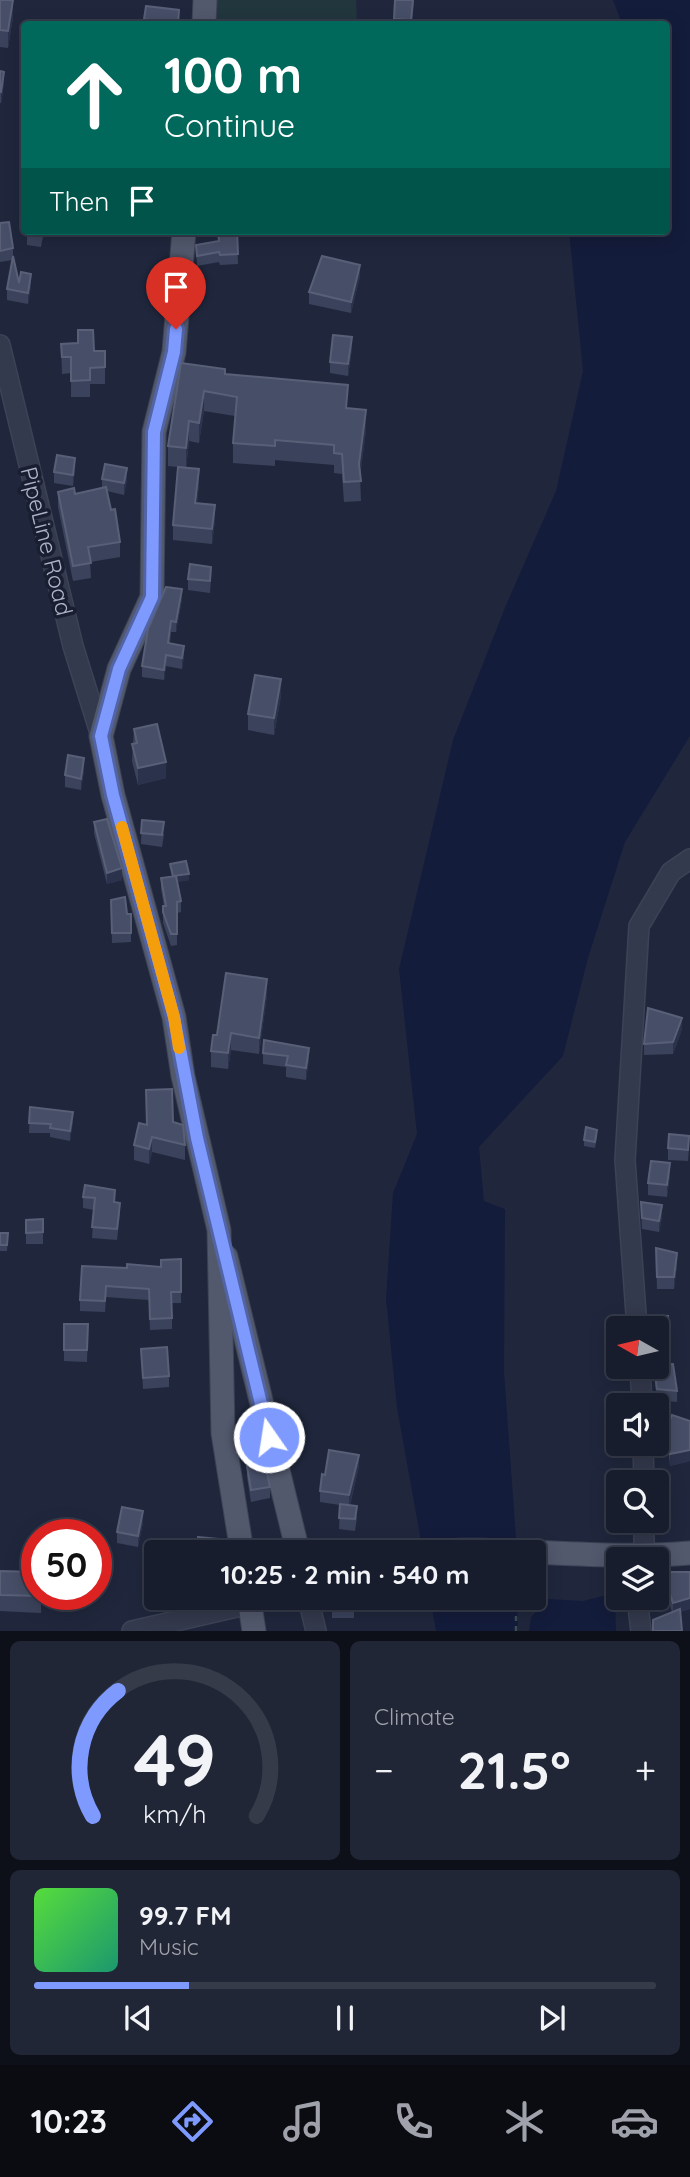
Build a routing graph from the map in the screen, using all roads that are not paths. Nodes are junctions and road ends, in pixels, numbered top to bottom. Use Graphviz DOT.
graph roads {
  1 [pos="205,0"];
  2 [pos="204,21"];
  3 [pos="184,235"];
  4 [pos="0,345"];
  5 [pos="101,736"];
  6 [pos="690,859"];
  7 [pos="219,1230"];
  8 [pos="636,1316"];
  9 [pos="240,1540"];
  10 [pos="295,1540"];
  11 [pos="546,1552"];
  12 [pos="690,1553"];
  13 [pos="606,1555"];
  14 [pos="669,1555"];
  15 [pos="214,1610"];
  16 [pos="250,1610"];
  17 [pos="312,1610"];
  18 [pos="638,1610"];
  19 [pos="132,1631"];
  20 [pos="254,1631"];
  21 [pos="316,1631"];
  22 [pos="641,1631"];
  1 -- 2 [label="main road"];
  3 -- 5 [label="main road"];
  4 -- 5 [label="street, PipeLine Road"];
  5 -- 7 [label="main road"];
  6 -- 8 [label="street"];
  7 -- 9 [label="main road"];
  7 -- 10 [label="main road"];
  11 -- 13 [label="main road"];
  12 -- 14 [label="main road"];
  15 -- 19 [label="street"];
  16 -- 20 [label="main road"];
  17 -- 21 [label="street"];
  18 -- 22 [label="street"];
}
